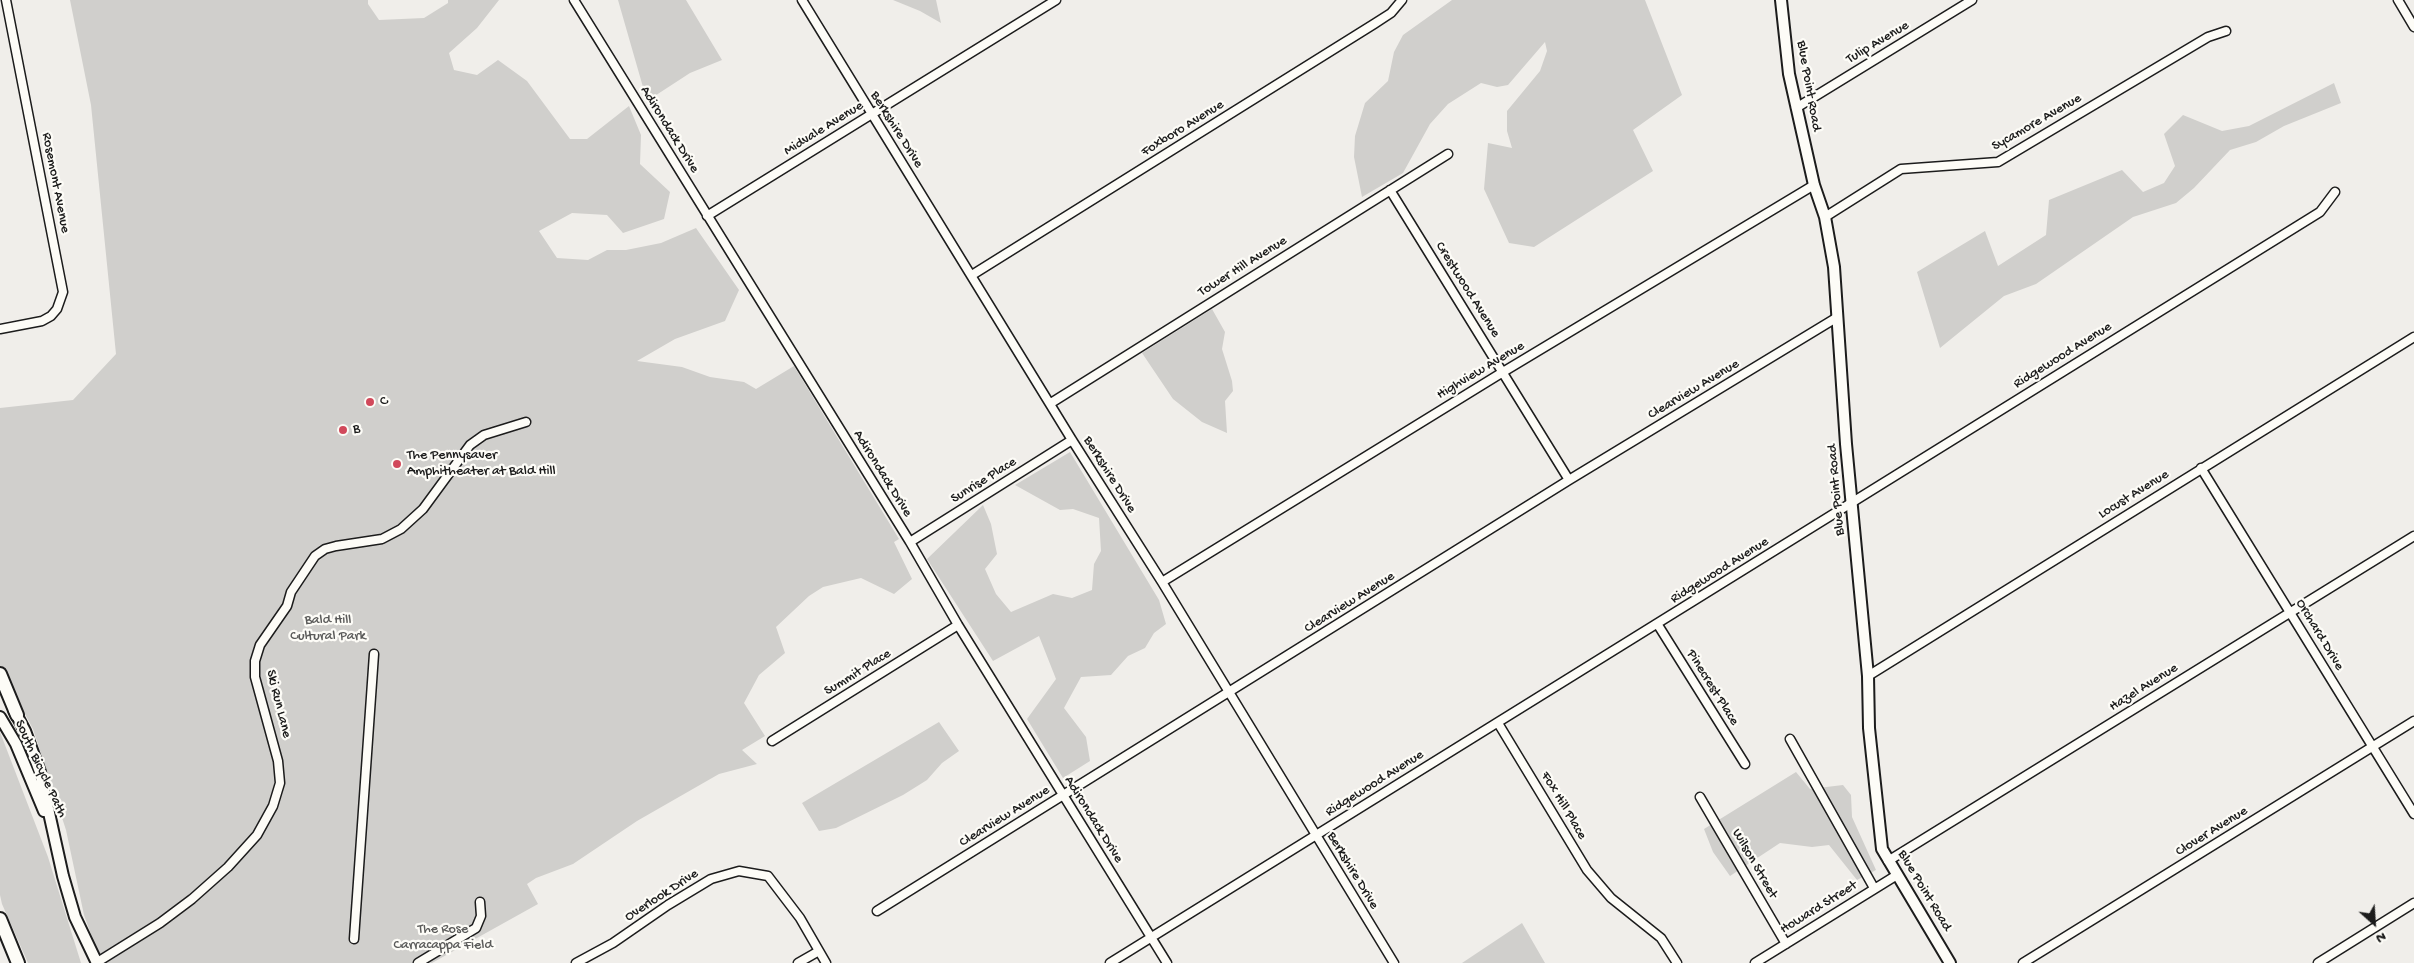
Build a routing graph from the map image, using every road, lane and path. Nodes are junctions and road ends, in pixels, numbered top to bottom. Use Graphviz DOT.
graph roads {
  1 [pos="6,0"];
  2 [pos="574,0"];
  3 [pos="802,0"];
  4 [pos="1056,0"];
  5 [pos="1402,0"];
  6 [pos="1781,0"];
  7 [pos="1972,0"];
  8 [pos="2398,0"];
  9 [pos="2414,27"];
  10 [pos="2226,31"];
  11 [pos="1796,108"];
  12 [pos="871,114"];
  13 [pos="1448,154"];
  14 [pos="1814,185"];
  15 [pos="1390,190"];
  16 [pos="2335,192"];
  17 [pos="707,216"];
  18 [pos="1825,217"];
  19 [pos="972,275"];
  20 [pos="1836,318"];
  21 [pos="0,329"];
  22 [pos="2414,337"];
  23 [pos="1503,372"];
  24 [pos="1051,403"];
  25 [pos="526,422"];
  26 [pos="1072,440"];
  27 [pos="2201,468"];
  28 [pos="1569,480"];
  29 [pos="1852,501"];
  30 [pos="2414,536"];
  31 [pos="910,542"];
  32 [pos="1162,582"];
  33 [pos="2291,612"];
  34 [pos="958,625"];
  35 [pos="1658,625"];
  36 [pos="374,654"];
  37 [pos="0,674"];
  38 [pos="1868,676"];
  39 [pos="0,688"];
  40 [pos="1230,693"];
  41 [pos="17,715"];
  42 [pos="0,717"];
  43 [pos="2414,721"];
  44 [pos="1498,723"];
  45 [pos="1790,739"];
  46 [pos="772,741"];
  47 [pos="2372,748"];
  48 [pos="1745,764"];
  49 [pos="1064,795"];
  50 [pos="1700,798"];
  51 [pos="2414,814"];
  52 [pos="54,833"];
  53 [pos="1316,836"];
  54 [pos="1888,861"];
  55 [pos="1897,875"];
  56 [pos="1874,888"];
  57 [pos="480,902"];
  58 [pos="2414,903"];
  59 [pos="876,911"];
  60 [pos="0,919"];
  61 [pos="1151,938"];
  62 [pos="354,939"];
  63 [pos="1786,944"];
  64 [pos="819,951"];
  65 [pos="18,963"];
  66 [pos="96,963"];
  67 [pos="418,963"];
  68 [pos="576,963"];
  69 [pos="798,963"];
  70 [pos="826,963"];
  71 [pos="1110,963"];
  72 [pos="1167,963"];
  73 [pos="1394,963"];
  74 [pos="1677,963"];
  75 [pos="1754,963"];
  76 [pos="1950,963"];
  77 [pos="2023,963"];
  78 [pos="2318,963"];
  1 -- 21 [label="street, Rosemont Avenue"];
  2 -- 17 [label="street, Adirondack Drive"];
  3 -- 12 [label="street, Berkshire Drive"];
  4 -- 12 [label="street, Midvale Avenue"];
  5 -- 19 [label="street, Foxboro Avenue"];
  6 -- 11 [label="street, Blue Point Road"];
  7 -- 11 [label="street, Tulip Avenue"];
  8 -- 9 [label="street"];
  10 -- 18 [label="street, Sycamore Avenue"];
  11 -- 14 [label="street, Blue Point Road"];
  12 -- 17 [label="street, Midvale Avenue"];
  12 -- 19 [label="street, Berkshire Drive"];
  13 -- 15 [label="street, Tower Hill Avenue"];
  14 -- 18 [label="street, Blue Point Road"];
  14 -- 23 [label="street, Highview Avenue"];
  15 -- 23 [label="street, Crestwood Avenue"];
  15 -- 24 [label="street, Tower Hill Avenue"];
  16 -- 29 [label="street, Ridgewood Avenue"];
  17 -- 31 [label="street, Adirondack Drive"];
  18 -- 20 [label="street, Blue Point Road"];
  19 -- 24 [label="street, Berkshire Drive"];
  20 -- 28 [label="street, Clearview Avenue"];
  20 -- 29 [label="street, Blue Point Road"];
  22 -- 27 [label="street, Locust Avenue"];
  23 -- 28 [label="street, Crestwood Avenue"];
  23 -- 32 [label="street, Highview Avenue"];
  24 -- 26 [label="street, Berkshire Drive"];
  25 -- 66 [label="street, Ski Run Lane"];
  26 -- 31 [label="street, Sunrise Place"];
  26 -- 32 [label="street, Berkshire Drive"];
  27 -- 33 [label="street, Orchard Drive"];
  27 -- 38 [label="street, Locust Avenue"];
  28 -- 40 [label="street, Clearview Avenue"];
  29 -- 35 [label="street, Ridgewood Avenue"];
  29 -- 38 [label="street, Blue Point Road"];
  30 -- 33 [label="street, Hazel Avenue"];
  31 -- 34 [label="street, Adirondack Drive"];
  32 -- 40 [label="street, Berkshire Drive"];
  33 -- 47 [label="street, Orchard Drive"];
  33 -- 54 [label="street, Hazel Avenue"];
  34 -- 46 [label="street, Summit Place"];
  34 -- 49 [label="street, Adirondack Drive"];
  35 -- 44 [label="street, Ridgewood Avenue"];
  35 -- 48 [label="street, Pinecrest Place"];
  36 -- 62 [label="street"];
  37 -- 41 [label="highway"];
  38 -- 54 [label="street, Blue Point Road"];
  39 -- 41 [label="street, South Bicycle Path"];
  40 -- 49 [label="street, Clearview Avenue"];
  40 -- 53 [label="street, Berkshire Drive"];
  41 -- 52 [label="street, South Bicycle Path"];
  42 -- 52 [label="street, South Bicycle Path"];
  43 -- 47 [label="street, Clover Avenue"];
  44 -- 53 [label="street, Ridgewood Avenue"];
  44 -- 74 [label="street, Fox Hill Place"];
  45 -- 56 [label="street"];
  47 -- 51 [label="street, Orchard Drive"];
  47 -- 77 [label="street, Clover Avenue"];
  49 -- 59 [label="street, Clearview Avenue"];
  49 -- 61 [label="street, Adirondack Drive"];
  50 -- 63 [label="street, Wilson Street"];
  52 -- 66 [label="street, South Bicycle Path"];
  53 -- 61 [label="street, Ridgewood Avenue"];
  53 -- 73 [label="street, Berkshire Drive"];
  54 -- 55 [label="street, Blue Point Road"];
  55 -- 56 [label="street, Howard Street"];
  55 -- 76 [label="street, Blue Point Road"];
  56 -- 63 [label="street, Howard Street"];
  57 -- 67 [label="street"];
  58 -- 78 [label="street"];
  60 -- 65 [label="highway"];
  61 -- 71 [label="street, Ridgewood Avenue"];
  61 -- 72 [label="street, Adirondack Drive"];
  63 -- 75 [label="street, Howard Street"];
  64 -- 68 [label="street, Overlook Drive"];
  64 -- 69 [label="street"];
  64 -- 70 [label="street, Overlook Drive"];
}
